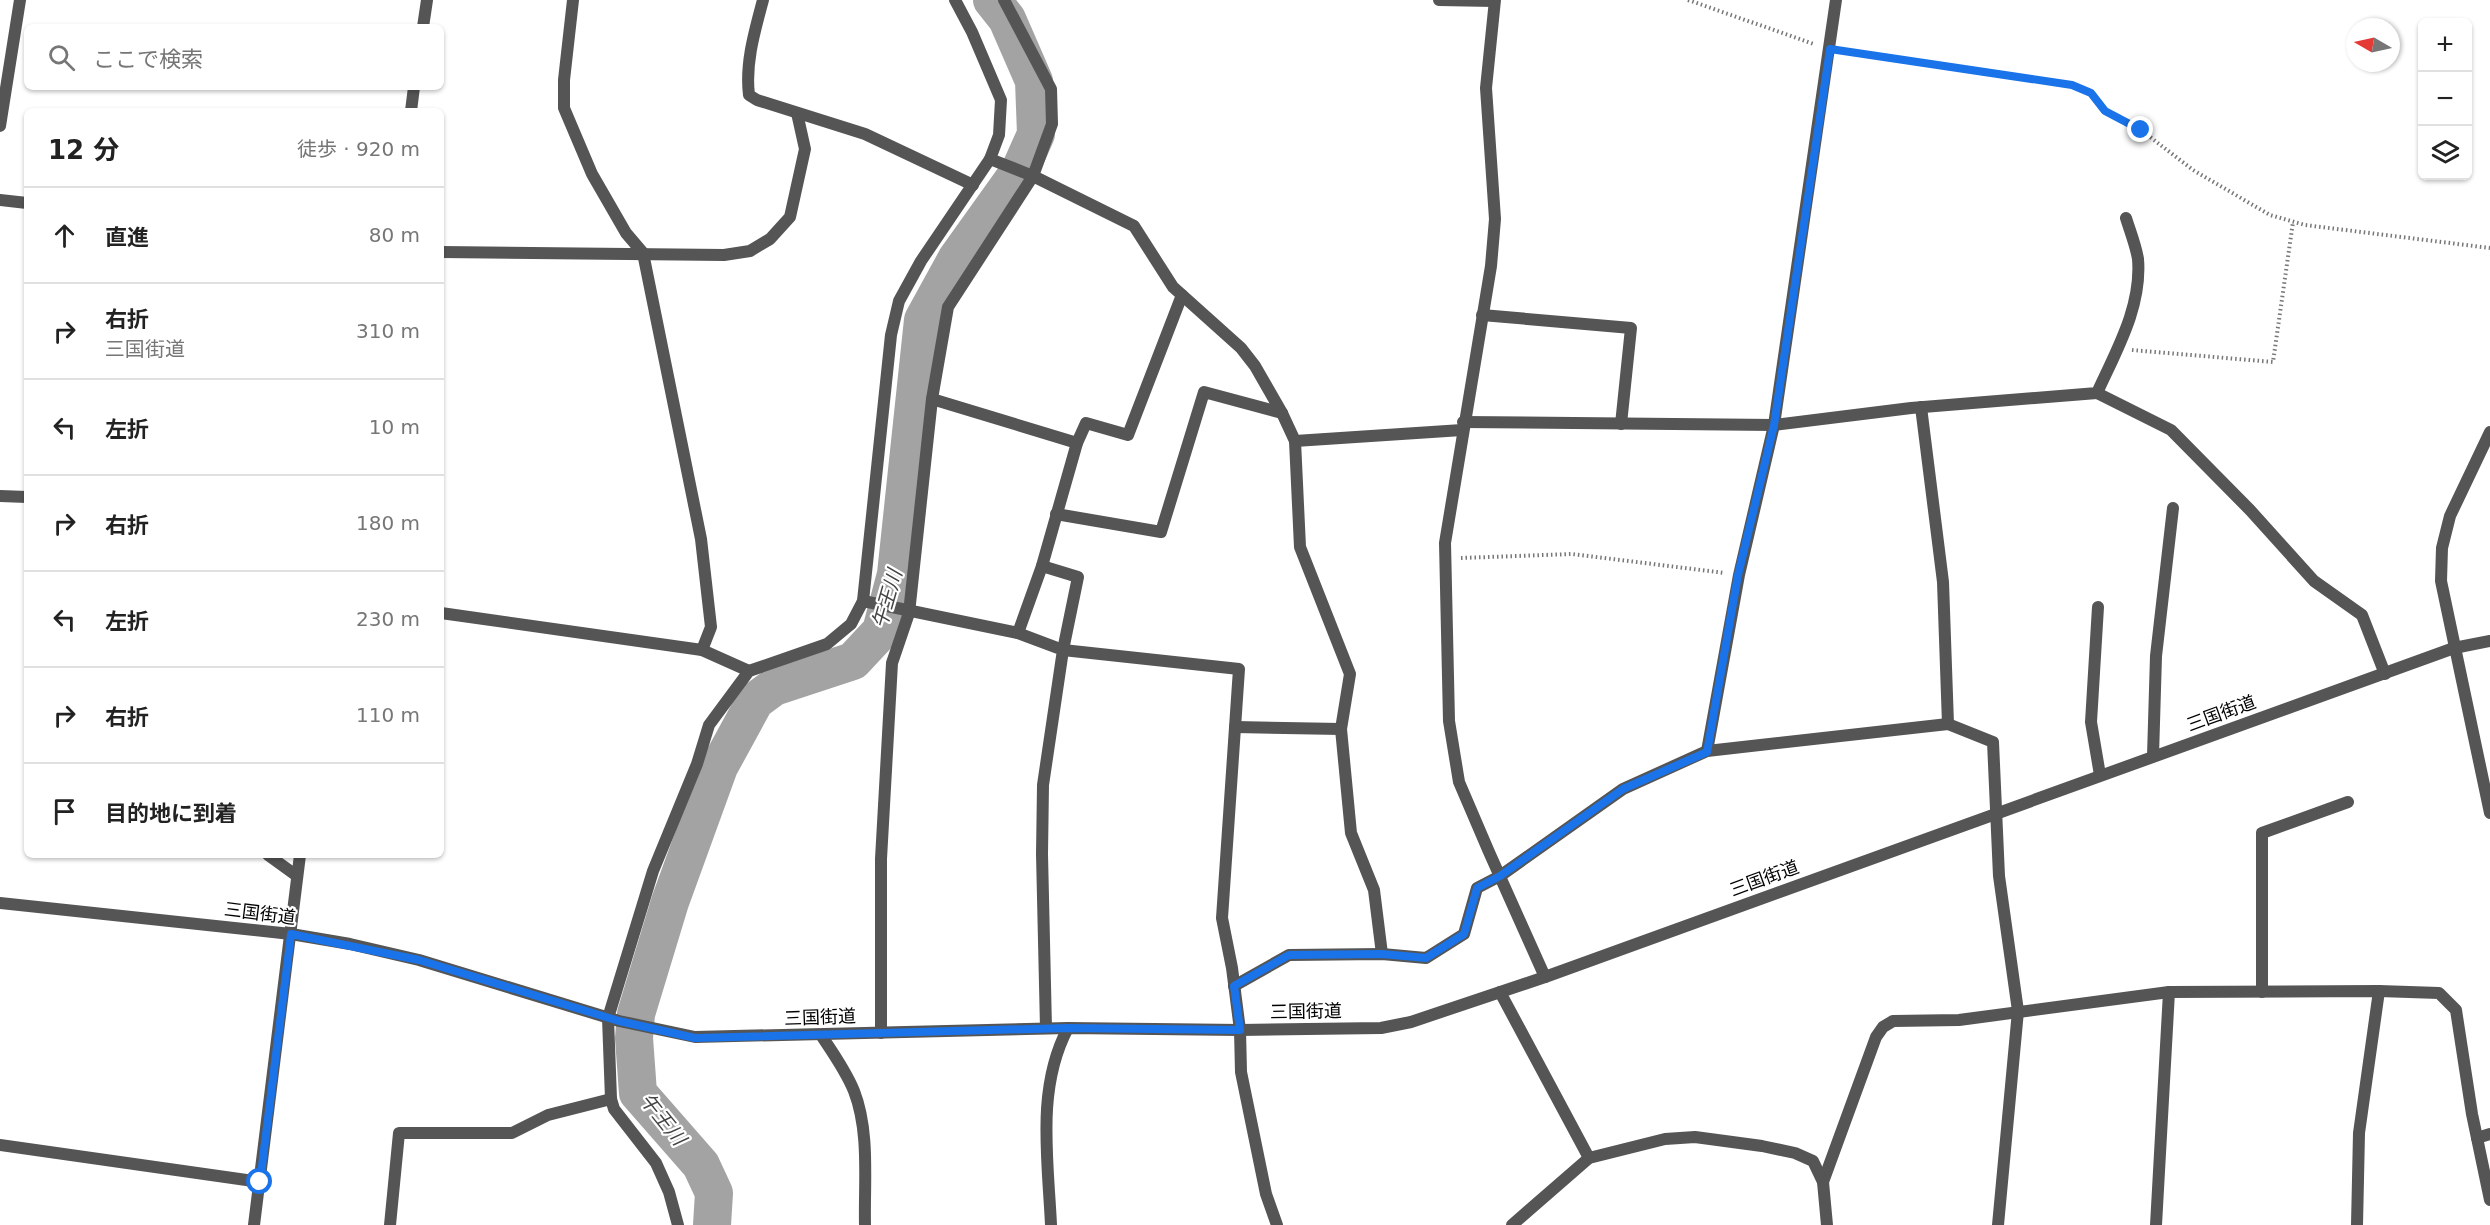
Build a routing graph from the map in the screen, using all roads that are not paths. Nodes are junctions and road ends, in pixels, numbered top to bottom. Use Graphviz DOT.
graph roads {
  1 [pos="20,0"];
  2 [pos="427,0"];
  3 [pos="573,0"];
  4 [pos="763,0"];
  5 [pos="956,0"];
  6 [pos="1004,0"];
  7 [pos="1439,0"];
  8 [pos="1836,0"];
  9 [pos="1494,1"];
  10 [pos="423,24"];
  11 [pos="414,90"];
  12 [pos="411,108"];
  13 [pos="797,113"];
  14 [pos="0,126"];
  15 [pos="994,161"];
  16 [pos="1033,176"];
  17 [pos="973,185"];
  18 [pos="0,200"];
  19 [pos="24,203"];
  20 [pos="2126,218"];
  21 [pos="444,252"];
  22 [pos="643,253"];
  23 [pos="1182,296"];
  24 [pos="1482,315"];
  25 [pos="2097,393"];
  26 [pos="932,399"];
  27 [pos="1922,408"];
  28 [pos="1282,413"];
  29 [pos="1621,424"];
  30 [pos="1774,425"];
  31 [pos="1463,426"];
  32 [pos="2490,432"];
  33 [pos="1295,441"];
  34 [pos="1077,443"];
  35 [pos="0,496"];
  36 [pos="24,497"];
  37 [pos="2173,508"];
  38 [pos="1056,514"];
  39 [pos="1042,566"];
  40 [pos="866,603"];
  41 [pos="2098,607"];
  42 [pos="444,613"];
  43 [pos="909,613"];
  44 [pos="1018,633"];
  45 [pos="2490,641"];
  46 [pos="2454,648"];
  47 [pos="702,650"];
  48 [pos="1063,650"];
  49 [pos="749,671"];
  50 [pos="2385,674"];
  51 [pos="1948,724"];
  52 [pos="1235,727"];
  53 [pos="1341,729"];
  54 [pos="1707,752"];
  55 [pos="2153,756"];
  56 [pos="2100,775"];
  57 [pos="2348,802"];
  58 [pos="1996,813"];
  59 [pos="2490,813"];
  60 [pos="272,858"];
  61 [pos="300,858"];
  62 [pos="297,876"];
  63 [pos="1500,876"];
  64 [pos="0,903"];
  65 [pos="291,934"];
  66 [pos="1382,954"];
  67 [pos="1545,977"];
  68 [pos="1234,986"];
  69 [pos="2379,991"];
  70 [pos="1500,992"];
  71 [pos="2169,992"];
  72 [pos="2262,992"];
  73 [pos="2018,1011"];
  74 [pos="613,1019"];
  75 [pos="1046,1028"];
  76 [pos="1068,1028"];
  77 [pos="1240,1030"];
  78 [pos="881,1033"];
  79 [pos="821,1035"];
  80 [pos="611,1100"];
  81 [pos="2490,1134"];
  82 [pos="2477,1138"];
  83 [pos="0,1145"];
  84 [pos="1589,1158"];
  85 [pos="260,1182"];
  86 [pos="1823,1182"];
  87 [pos="2490,1200"];
  88 [pos="254,1225"];
  89 [pos="390,1225"];
  90 [pos="678,1225"];
  91 [pos="865,1225"];
  92 [pos="1051,1225"];
  93 [pos="1277,1225"];
  94 [pos="1512,1225"];
  95 [pos="1826,1225"];
  96 [pos="1998,1225"];
  97 [pos="2156,1225"];
  98 [pos="2357,1225"];
  1 -- 14 [label="street"];
  2 -- 10 [label="street"];
  3 -- 22 [label="street"];
  4 -- 13 [label="street"];
  5 -- 15 [label="street"];
  6 -- 16 [label="street"];
  7 -- 9 [label="street"];
  8 -- 30 [label="street"];
  9 -- 24 [label="street"];
  11 -- 12 [label="street"];
  13 -- 17 [label="street"];
  13 -- 22 [label="street"];
  15 -- 16 [label="street"];
  15 -- 17 [label="street"];
  16 -- 23 [label="street"];
  16 -- 26 [label="street"];
  17 -- 40 [label="street"];
  18 -- 19 [label="street"];
  20 -- 25 [label="street"];
  21 -- 22 [label="street"];
  22 -- 47 [label="street"];
  23 -- 28 [label="street"];
  23 -- 34 [label="street"];
  24 -- 29 [label="street"];
  24 -- 31 [label="street"];
  25 -- 27 [label="street"];
  25 -- 50 [label="street"];
  26 -- 34 [label="street"];
  26 -- 43 [label="street"];
  27 -- 30 [label="street"];
  27 -- 51 [label="street"];
  28 -- 33 [label="street"];
  28 -- 38 [label="street"];
  29 -- 30 [label="street"];
  29 -- 31 [label="street"];
  30 -- 54 [label="street"];
  31 -- 33 [label="street"];
  31 -- 63 [label="street"];
  32 -- 46 [label="street"];
  33 -- 53 [label="street"];
  34 -- 38 [label="street"];
  35 -- 36 [label="street"];
  37 -- 55 [label="street"];
  38 -- 39 [label="street"];
  39 -- 44 [label="street"];
  39 -- 48 [label="street"];
  40 -- 43 [label="street"];
  40 -- 49 [label="street"];
  41 -- 56 [label="street"];
  42 -- 47 [label="street"];
  43 -- 44 [label="street"];
  43 -- 78 [label="street"];
  44 -- 48 [label="street"];
  45 -- 46 [label="street, 三国街道"];
  46 -- 50 [label="street, 三国街道"];
  46 -- 59 [label="street"];
  47 -- 49 [label="street"];
  48 -- 52 [label="street"];
  48 -- 75 [label="street"];
  49 -- 74 [label="street"];
  50 -- 55 [label="street, 三国街道"];
  51 -- 54 [label="street"];
  51 -- 58 [label="street"];
  52 -- 53 [label="street"];
  52 -- 68 [label="street"];
  53 -- 66 [label="street"];
  54 -- 63 [label="street"];
  55 -- 56 [label="street, 三国街道"];
  56 -- 58 [label="street, 三国街道"];
  57 -- 72 [label="street"];
  58 -- 67 [label="street, 三国街道"];
  58 -- 73 [label="street"];
  60 -- 62 [label="street"];
  61 -- 62 [label="street"];
  62 -- 65 [label="street"];
  63 -- 66 [label="street"];
  63 -- 67 [label="street"];
  64 -- 65 [label="street, 三国街道"];
  65 -- 74 [label="street, 三国街道"];
  65 -- 85 [label="street"];
  66 -- 68 [label="street"];
  67 -- 70 [label="street, 三国街道"];
  68 -- 77 [label="street"];
  69 -- 72 [label="street"];
  69 -- 82 [label="street"];
  69 -- 98 [label="street"];
  70 -- 77 [label="street, 三国街道"];
  70 -- 84 [label="street"];
  71 -- 72 [label="street"];
  71 -- 73 [label="street"];
  71 -- 97 [label="street"];
  73 -- 86 [label="street"];
  73 -- 96 [label="street"];
  74 -- 79 [label="street, 三国街道"];
  74 -- 80 [label="street"];
  75 -- 76 [label="street, 三国街道"];
  75 -- 78 [label="street, 三国街道"];
  76 -- 77 [label="street, 三国街道"];
  76 -- 92 [label="street"];
  77 -- 93 [label="street"];
  78 -- 79 [label="street, 三国街道"];
  79 -- 91 [label="street"];
  80 -- 89 [label="street"];
  80 -- 90 [label="street"];
  81 -- 82 [label="street"];
  82 -- 87 [label="street"];
  83 -- 85 [label="street"];
  84 -- 86 [label="street"];
  84 -- 94 [label="street"];
  85 -- 88 [label="street"];
  86 -- 95 [label="street"];
}
